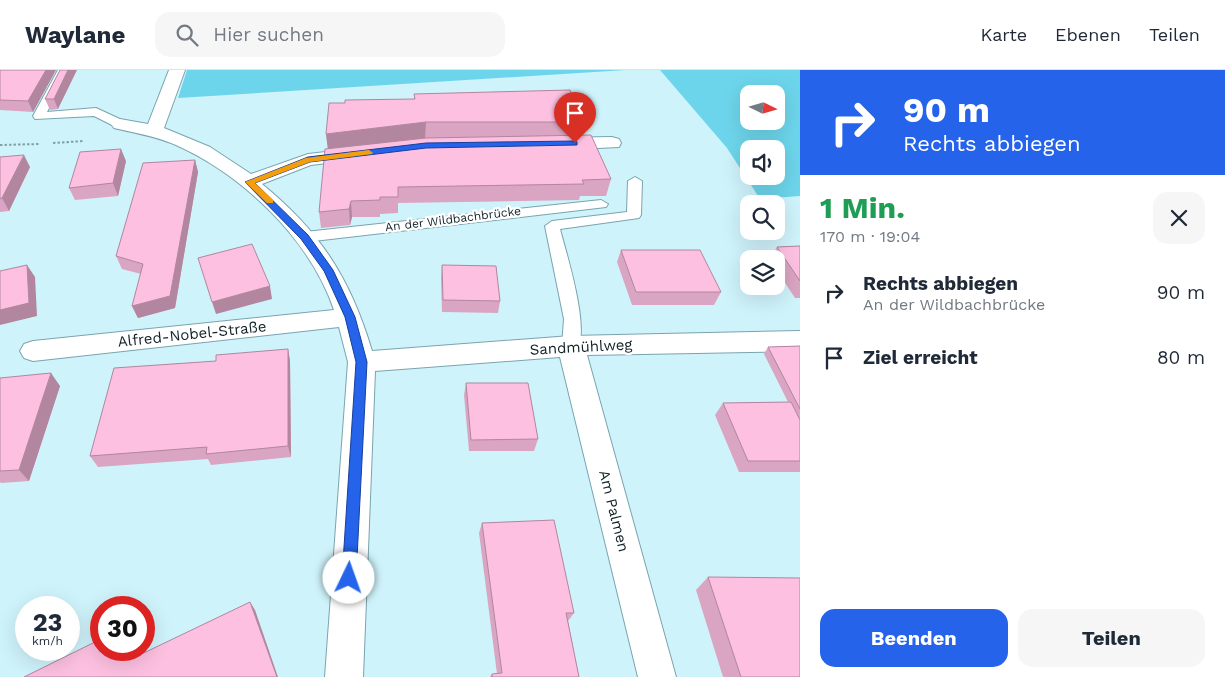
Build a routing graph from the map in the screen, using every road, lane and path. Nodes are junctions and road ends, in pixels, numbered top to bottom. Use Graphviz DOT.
graph roads {
  1 [pos="63,70"];
  2 [pos="177,70"];
  3 [pos="120,124"];
  4 [pos="154,130"];
  5 [pos="612,143"];
  6 [pos="534,144"];
  7 [pos="377,152"];
  8 [pos="635,181"];
  9 [pos="249,182"];
  10 [pos="601,204"];
  11 [pos="305,237"];
  12 [pos="350,317"];
  13 [pos="800,341"];
  14 [pos="571,346"];
  15 [pos="33,351"];
  16 [pos="362,362"];
  17 [pos="344,677"];
  18 [pos="657,677"];
  1 -- 3 [label="lane"];
  2 -- 4 [label="street"];
  3 -- 4 [label="street"];
  4 -- 9 [label="street"];
  5 -- 6 [label="street"];
  7 -- 9 [label="street"];
  8 -- 14 [label="lane"];
  9 -- 11 [label="street"];
  10 -- 11 [label="lane, An der Wildbachbrücke"];
  11 -- 12 [label="street"];
  12 -- 15 [label="street, Alfred-Nobel-Straße"];
  12 -- 16 [label="street"];
  13 -- 14 [label="street, Sandmühlweg"];
  14 -- 16 [label="street, Sandmühlweg"];
  14 -- 18 [label="street, Am Palmen"];
  16 -- 17 [label="street"];
}
